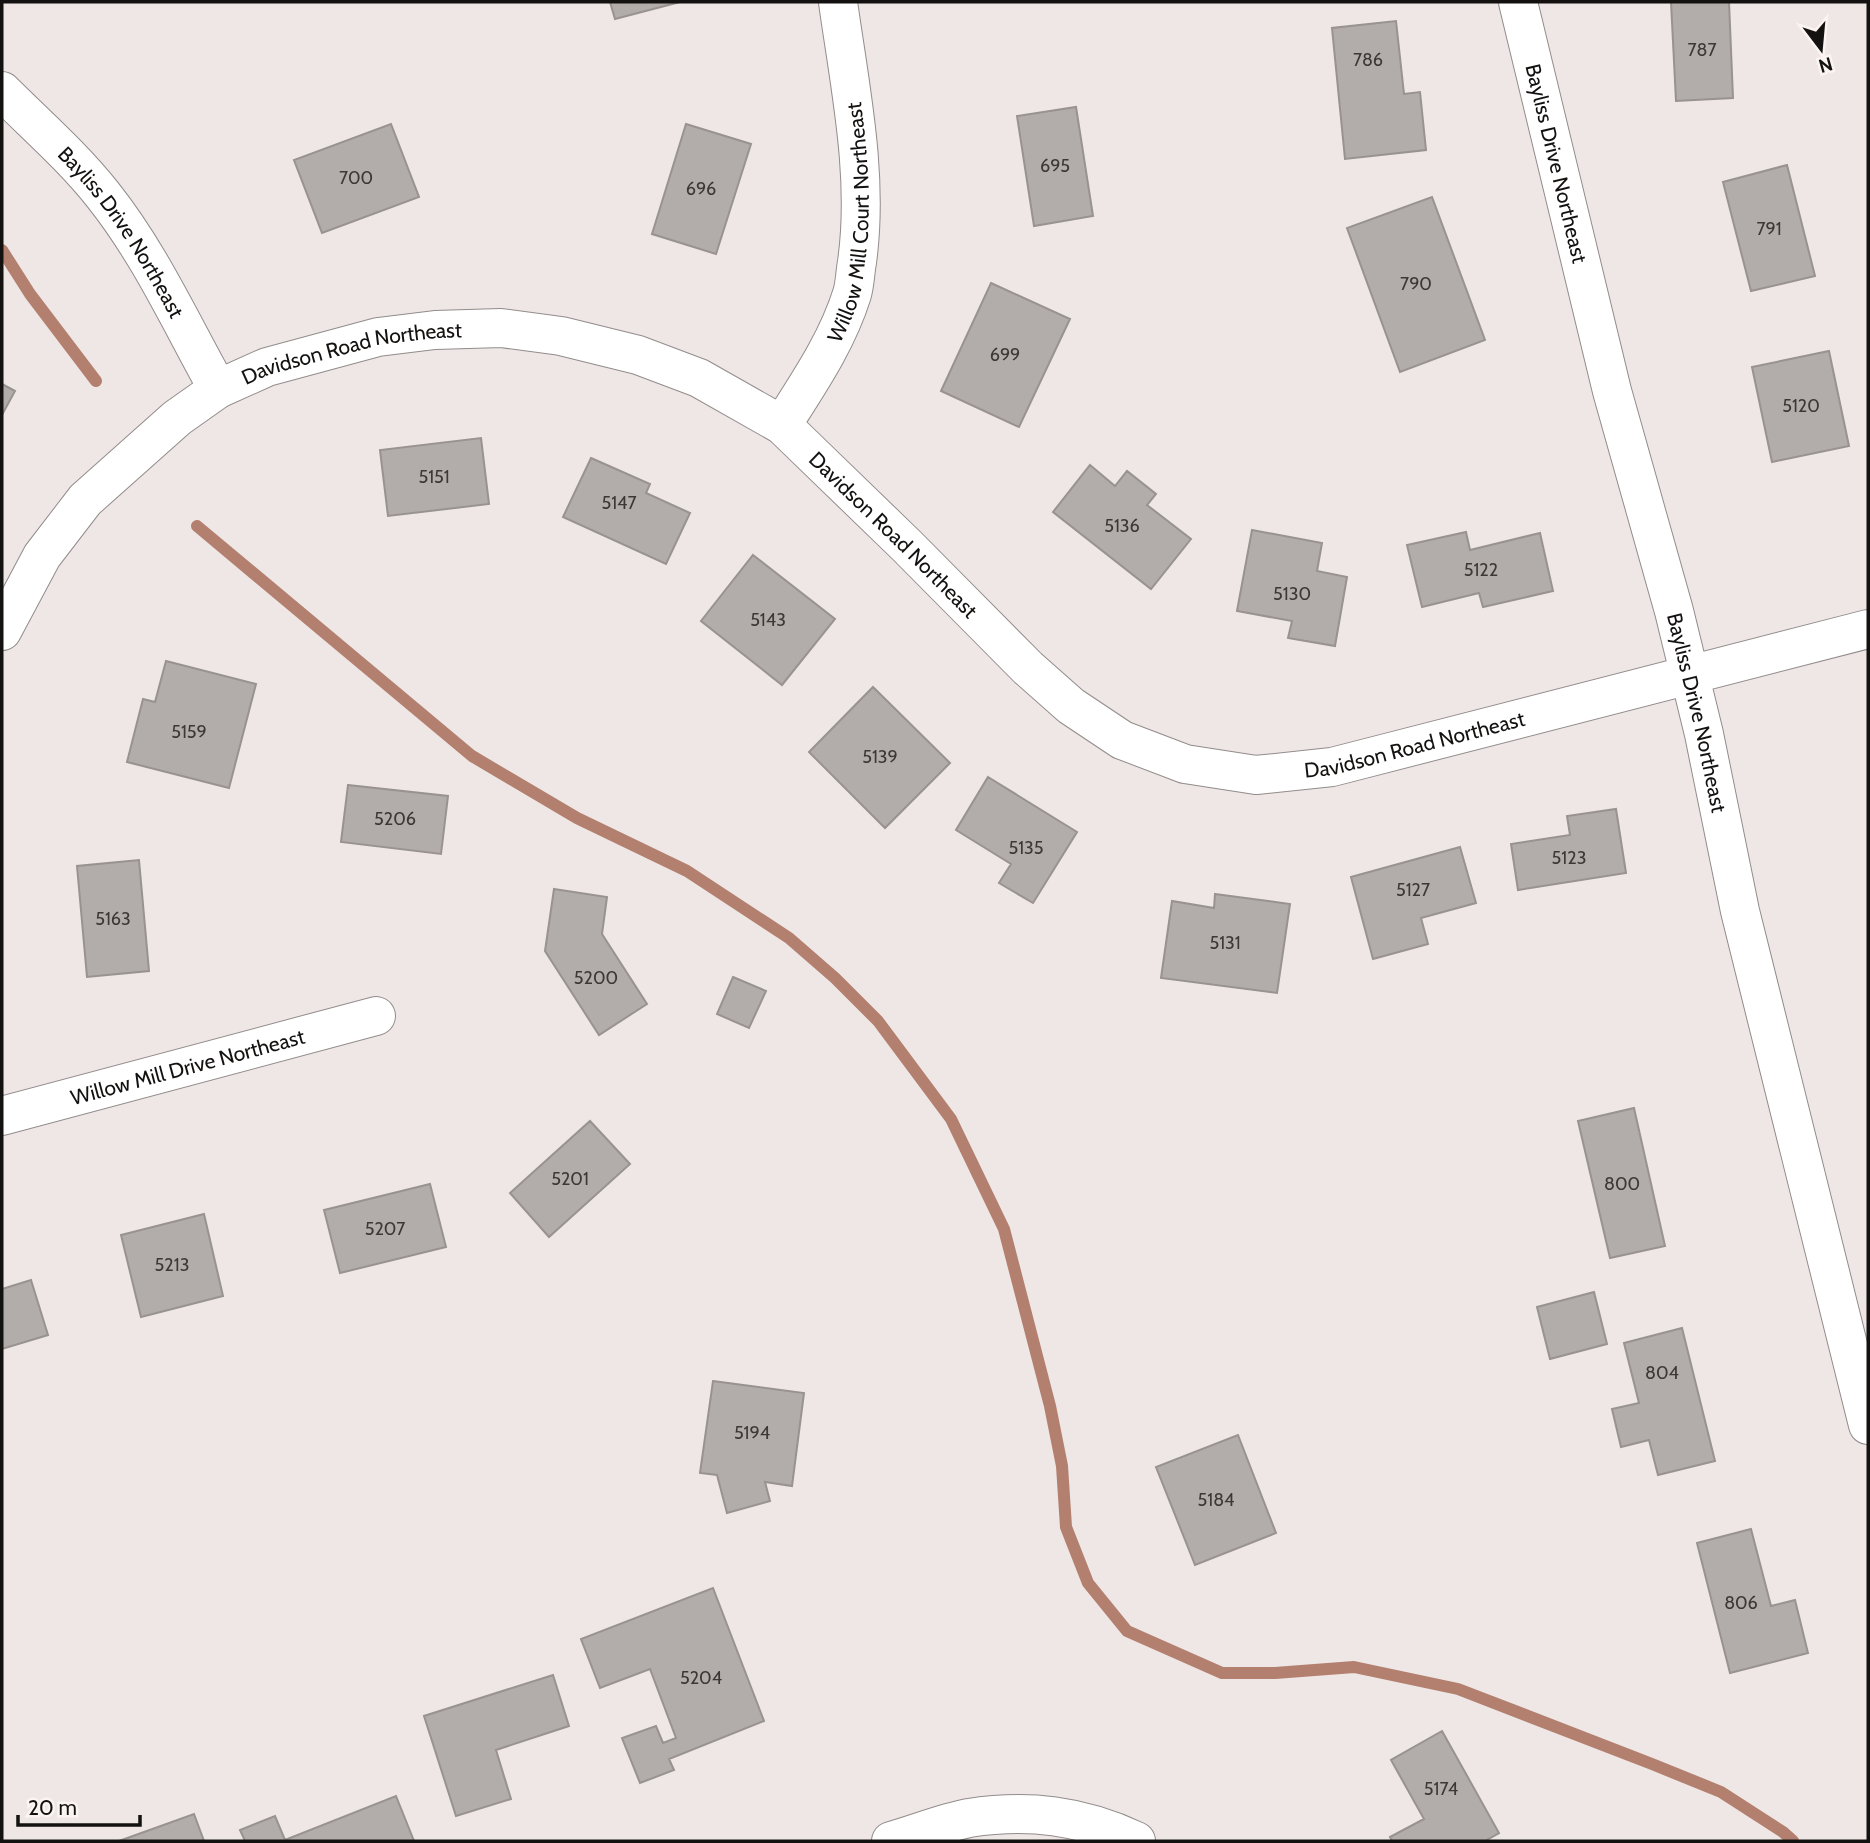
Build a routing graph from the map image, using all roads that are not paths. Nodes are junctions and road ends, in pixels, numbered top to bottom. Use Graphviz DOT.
graph roads {
  1 [pos="838,2"];
  2 [pos="1518,2"];
  3 [pos="2,91"];
  4 [pos="218,389"];
  5 [pos="782,425"];
  6 [pos="1868,629"];
  7 [pos="2,631"];
  8 [pos="1689,675"];
  9 [pos="376,1016"];
  10 [pos="2,1116"];
  11 [pos="1868,1425"];
  12 [pos="891,1841"];
  13 [pos="1136,1841"];
  1 -- 5 [label="street, Willow Mill Court Northeast"];
  2 -- 8 [label="street, Bayliss Drive Northeast"];
  3 -- 4 [label="street, Bayliss Drive Northeast"];
  4 -- 5 [label="street, Davidson Road Northeast"];
  4 -- 7 [label="street, Davidson Road Northeast"];
  5 -- 8 [label="street, Davidson Road Northeast"];
  6 -- 8 [label="street, Davidson Road Northeast"];
  8 -- 11 [label="street, Bayliss Drive Northeast"];
  9 -- 10 [label="street, Willow Mill Drive Northeast"];
  12 -- 13 [label="street"];
}
